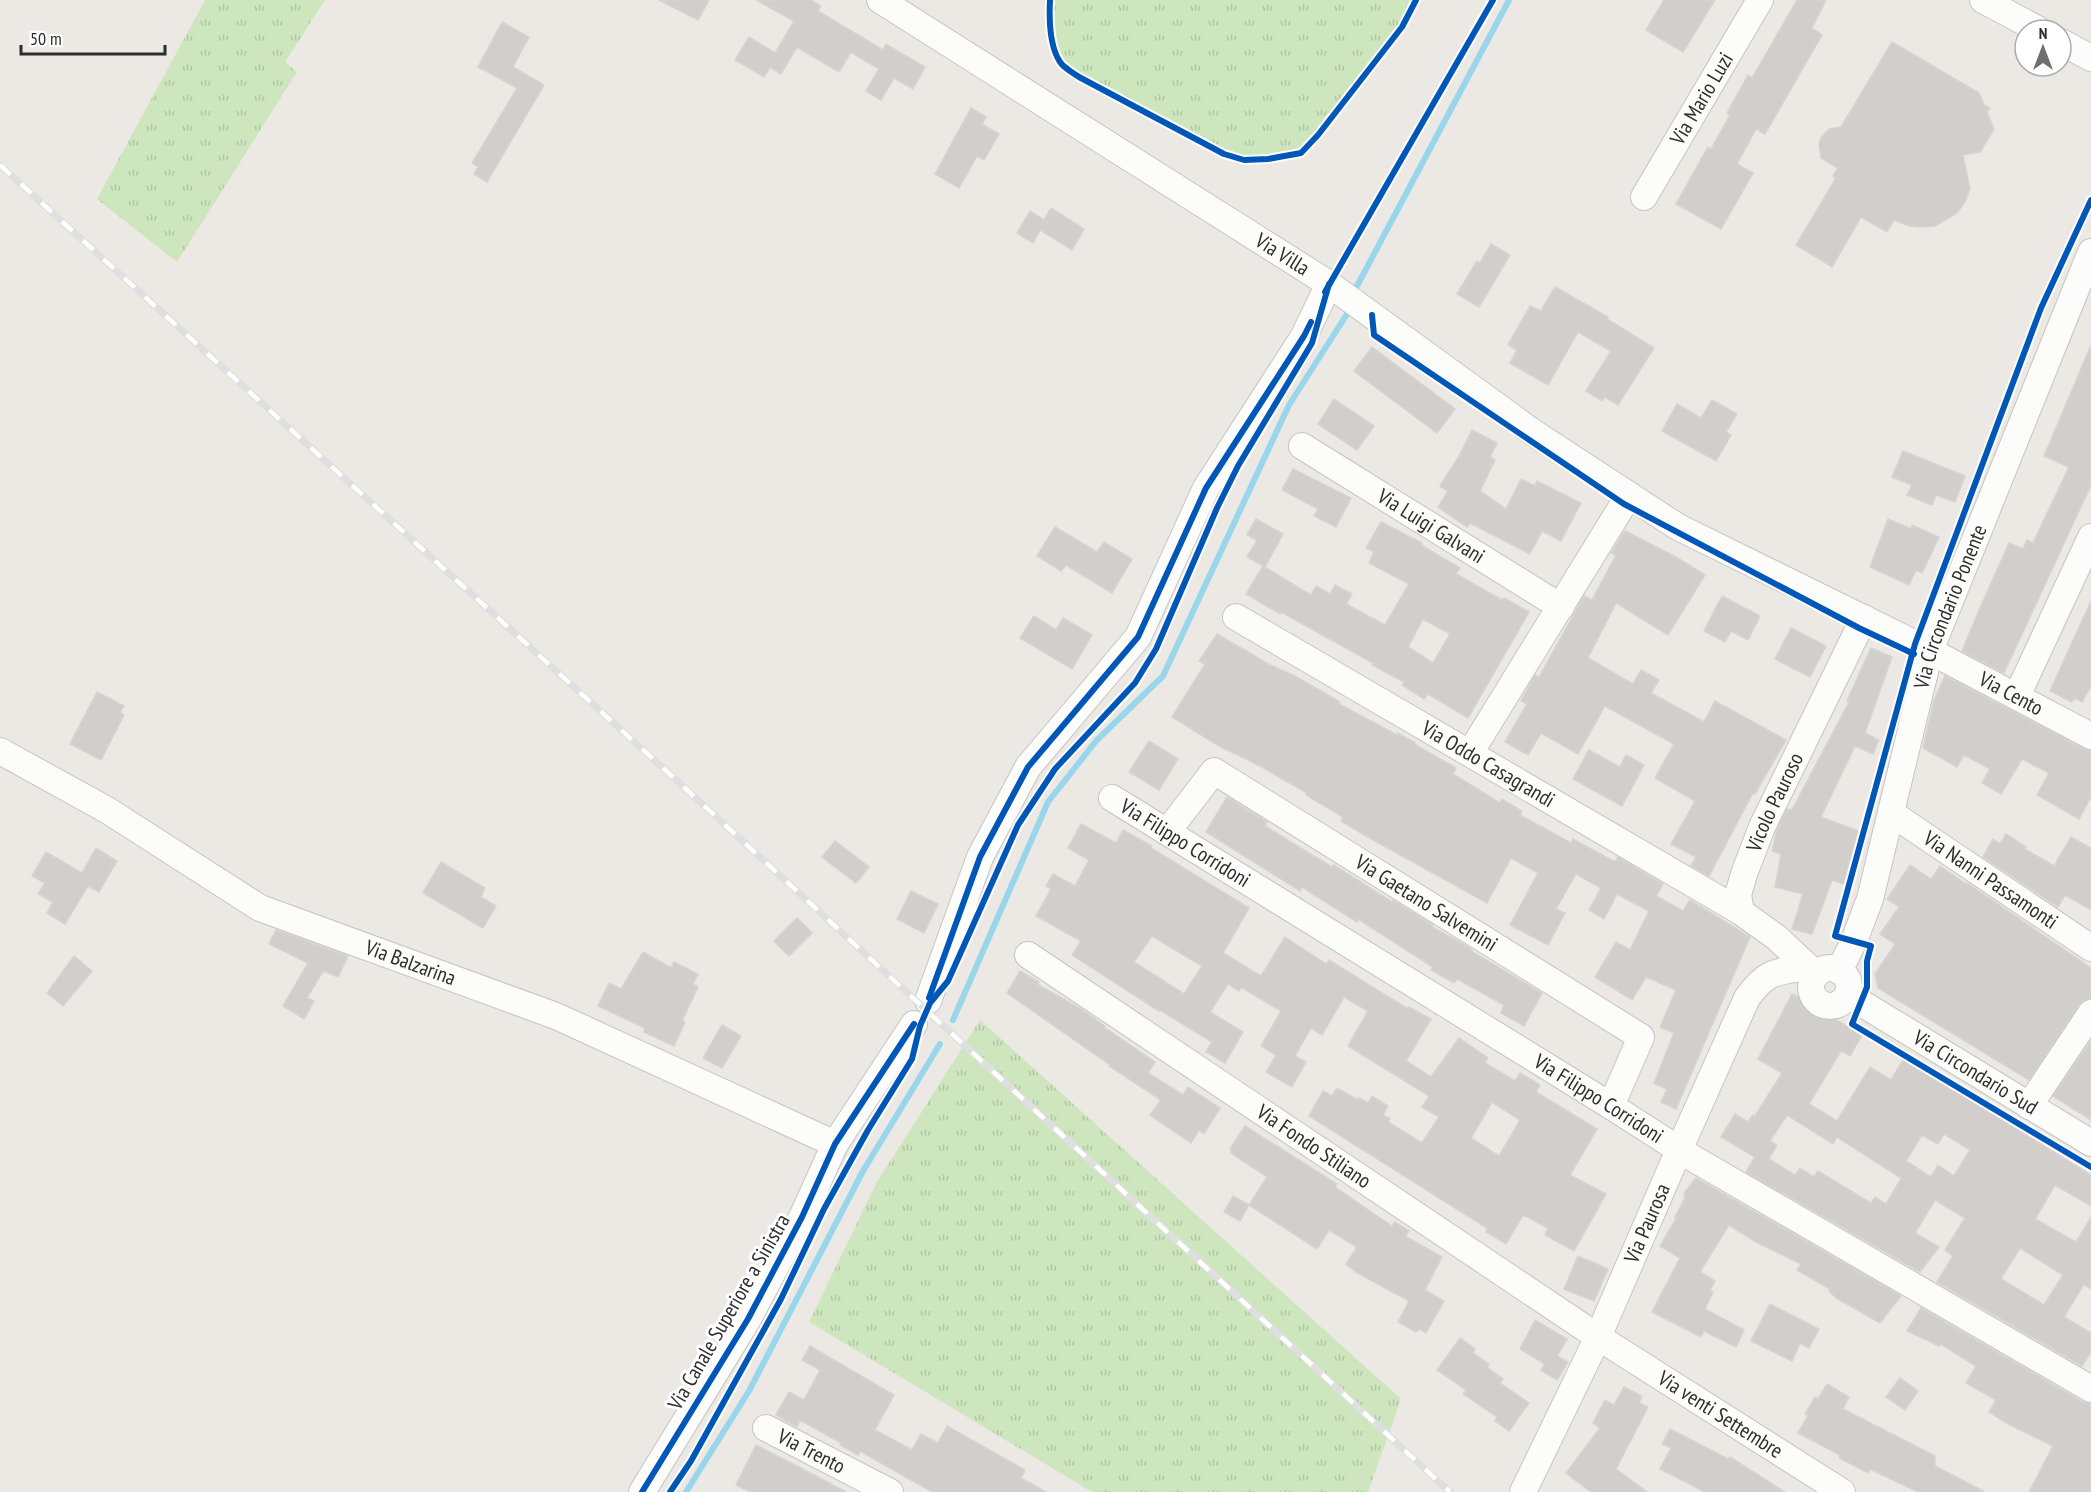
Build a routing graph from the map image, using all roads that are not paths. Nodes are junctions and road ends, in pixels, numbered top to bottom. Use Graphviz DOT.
graph roads {
  1 [pos="880,0"];
  2 [pos="1760,0"];
  3 [pos="1983,0"];
  4 [pos="2017,18"];
  5 [pos="2073,48"];
  6 [pos="2091,58"];
  7 [pos="1644,197"];
  8 [pos="2091,252"];
  9 [pos="1329,284"];
  10 [pos="1302,446"];
  11 [pos="1629,495"];
  12 [pos="2091,537"];
  13 [pos="1561,607"];
  14 [pos="1236,617"];
  15 [pos="1864,618"];
  16 [pos="1930,651"];
  17 [pos="2017,696"];
  18 [pos="2091,736"];
  19 [pos="0,751"];
  20 [pos="1470,753"];
  21 [pos="1112,798"];
  22 [pos="1891,813"];
  23 [pos="1167,832"];
  24 [pos="1741,912"];
  25 [pos="2091,948"];
  26 [pos="1028,955"];
  27 [pos="1821,970"];
  28 [pos="1852,999"];
  29 [pos="928,1001"];
  30 [pos="2091,1013"];
  31 [pos="914,1024"];
  32 [pos="1611,1106"];
  33 [pos="2030,1106"];
  34 [pos="2091,1143"];
  35 [pos="835,1144"];
  36 [pos="1679,1150"];
  37 [pos="1598,1337"];
  38 [pos="2089,1382"];
  39 [pos="766,1428"];
  40 [pos="642,1492"];
  41 [pos="890,1492"];
  42 [pos="1523,1492"];
  43 [pos="1842,1492"];
  1 -- 9 [label="street, Via Villa"];
  2 -- 7 [label="street, Via Mario Luzi"];
  3 -- 4 [label="street"];
  5 -- 6 [label="street"];
  8 -- 16 [label="street, Via Circondario Ponente"];
  9 -- 11 [label="street, Via Villa"];
  9 -- 29 [label="street"];
  10 -- 13 [label="street, Via Luigi Galvani"];
  11 -- 13 [label="street"];
  11 -- 15 [label="street, Via Villa"];
  12 -- 17 [label="street"];
  13 -- 20 [label="street"];
  14 -- 20 [label="street, Via Oddo Casagrandi"];
  15 -- 16 [label="street, Via Villa"];
  15 -- 24 [label="street, Vicolo Pauroso"];
  16 -- 17 [label="street, Via Cento"];
  16 -- 22 [label="street, Via Circondario Ponente"];
  17 -- 18 [label="street, Via Cento"];
  19 -- 35 [label="street, Via Balzarina"];
  20 -- 24 [label="street, Via Oddo Casagrandi"];
  21 -- 23 [label="street, Via Filippo Corridoni"];
  22 -- 25 [label="street, Via Nanni Passamonti"];
  22 -- 27 [label="street, Via Circondario Ponente"];
  23 -- 32 [label="street, Via Filippo Corridoni"];
  23 -- 32 [label="street, Via Gaetano Salvemini"];
  24 -- 27 [label="street"];
  26 -- 37 [label="street, Via Fondo Stiliano"];
  27 -- 28 [label="street"];
  27 -- 28 [label="street"];
  27 -- 36 [label="street, Via Paurosa"];
  28 -- 33 [label="street, Via Circondario Sud"];
  30 -- 33 [label="street"];
  31 -- 35 [label="street, Via Canale Superiore a Sinistra"];
  32 -- 36 [label="street, Via Filippo Corridoni"];
  33 -- 34 [label="street, Via Circondario Sud"];
  35 -- 40 [label="street, Via Canale Superiore a Sinistra"];
  36 -- 37 [label="street, Via Paurosa"];
  36 -- 38 [label="street, Via Filippo Corridoni"];
  37 -- 42 [label="street, Via Paurosa"];
  37 -- 43 [label="street, Via venti Settembre"];
  39 -- 41 [label="street, Via Trento"];
}
